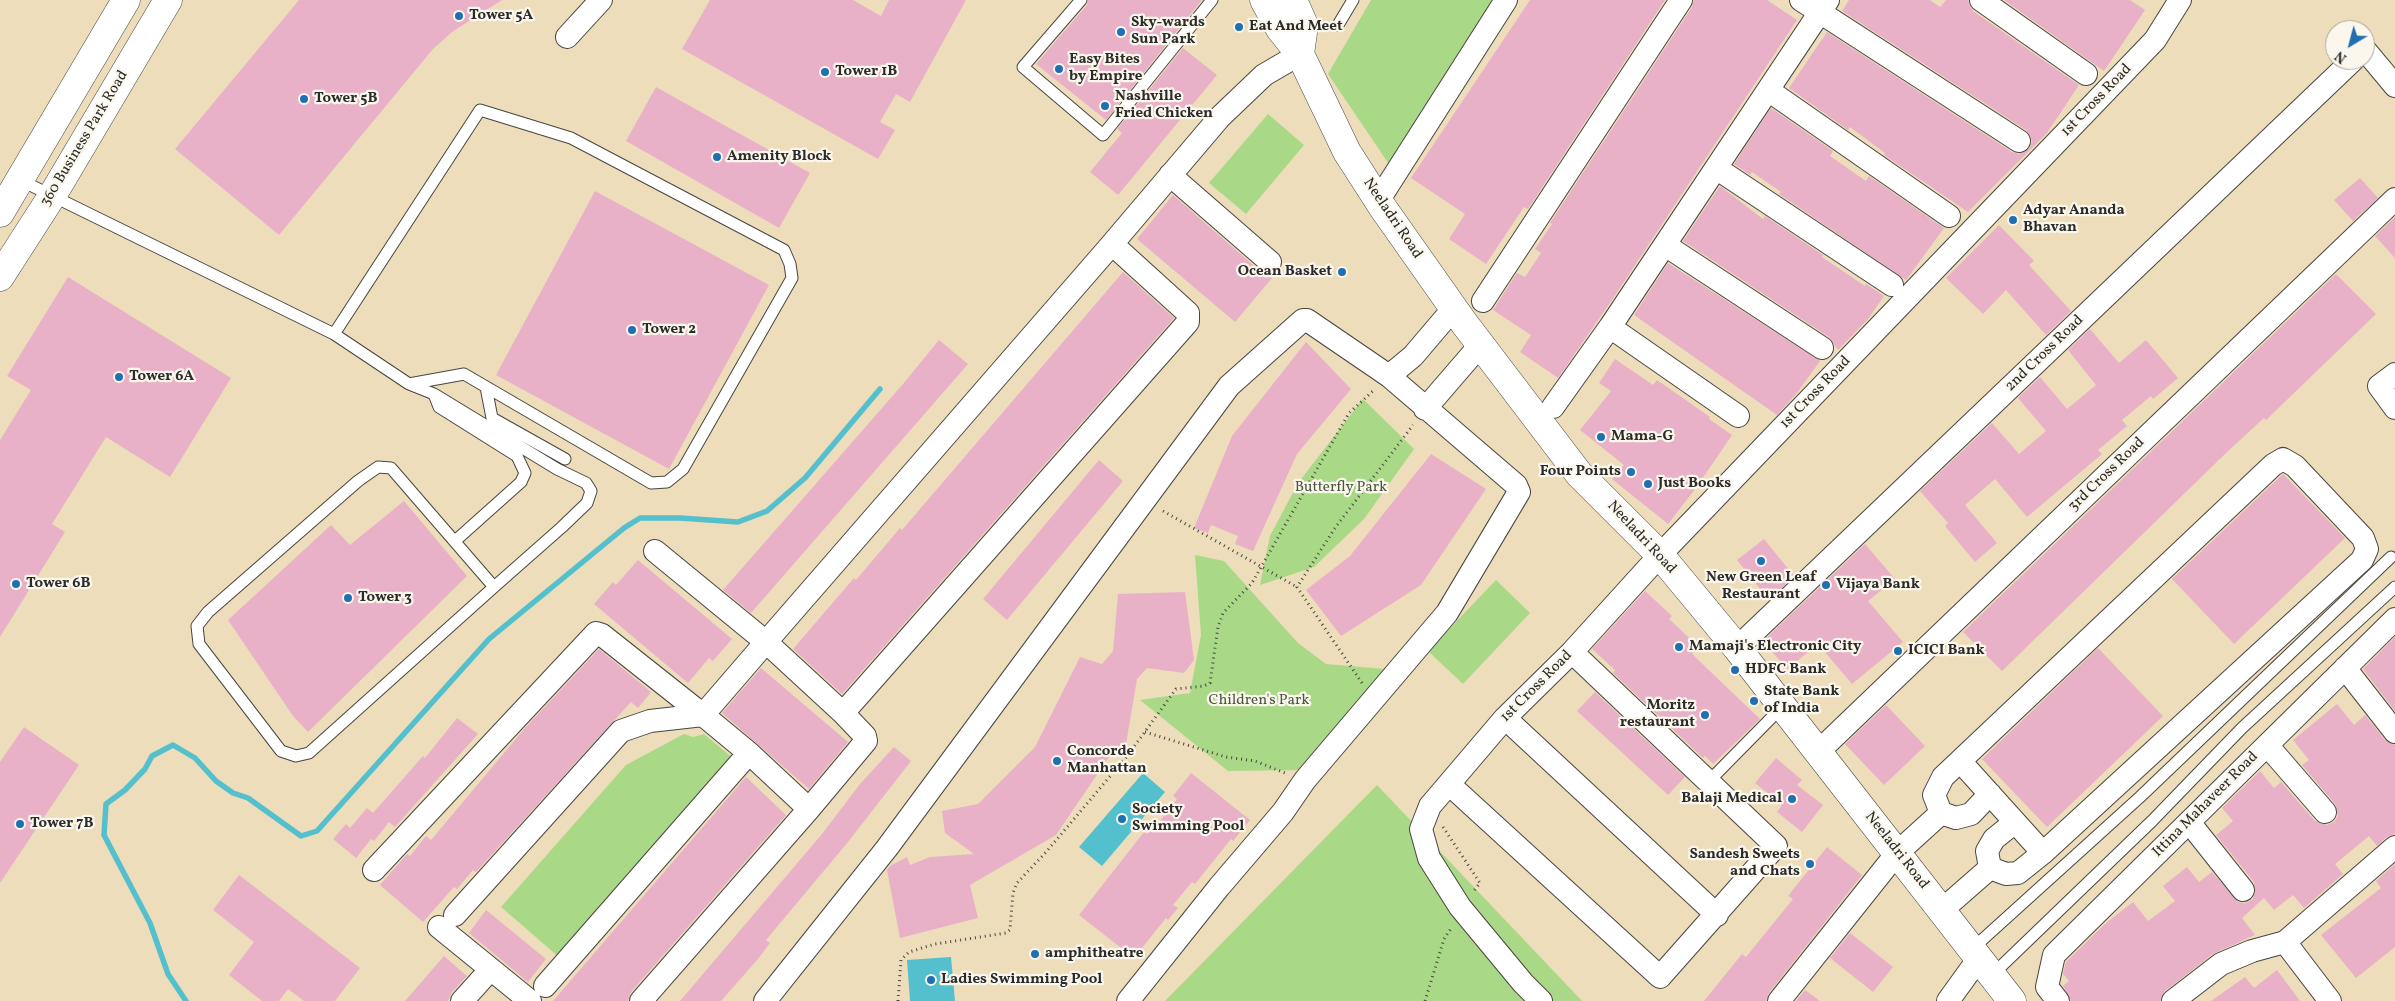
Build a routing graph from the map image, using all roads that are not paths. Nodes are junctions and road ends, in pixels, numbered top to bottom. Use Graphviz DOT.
graph roads {
  1 [pos="126,0"];
  2 [pos="168,0"];
  3 [pos="601,0"];
  4 [pos="1081,0"];
  5 [pos="1212,0"];
  6 [pos="1264,0"];
  7 [pos="1293,0"];
  8 [pos="1354,0"];
  9 [pos="1506,0"];
  10 [pos="1681,0"];
  11 [pos="1800,0"];
  12 [pos="1980,0"];
  13 [pos="2180,0"];
  14 [pos="1824,6"];
  15 [pos="1338,25"];
  16 [pos="567,37"];
  17 [pos="1300,54"];
  18 [pos="2375,62"];
  19 [pos="2343,70"];
  20 [pos="2086,74"];
  21 [pos="2395,86"];
  22 [pos="1768,90"];
  23 [pos="2019,141"];
  24 [pos="1716,168"];
  25 [pos="1170,175"];
  26 [pos="20,180"];
  27 [pos="52,196"];
  28 [pos="2395,199"];
  29 [pos="1378,201"];
  30 [pos="0,213"];
  31 [pos="1949,216"];
  32 [pos="1112,244"];
  33 [pos="1665,245"];
  34 [pos="1270,262"];
  35 [pos="0,277"];
  36 [pos="1892,285"];
  37 [pos="1482,301"];
  38 [pos="1453,309"];
  39 [pos="1610,327"];
  40 [pos="334,334"];
  41 [pos="1481,344"];
  42 [pos="1822,348"];
  43 [pos="1389,376"];
  44 [pos="2387,380"];
  45 [pos="409,384"];
  46 [pos="486,387"];
  47 [pos="434,394"];
  48 [pos="1554,407"];
  49 [pos="2395,408"];
  50 [pos="1425,409"];
  51 [pos="1738,416"];
  52 [pos="565,459"];
  53 [pos="455,542"];
  54 [pos="655,551"];
  55 [pos="1660,555"];
  56 [pos="2391,558"];
  57 [pos="494,587"];
  58 [pos="2395,587"];
  59 [pos="2395,619"];
  60 [pos="766,642"];
  61 [pos="1737,648"];
  62 [pos="1572,652"];
  63 [pos="2345,668"];
  64 [pos="1783,706"];
  65 [pos="843,713"];
  66 [pos="703,716"];
  67 [pos="1505,718"];
  68 [pos="2395,732"];
  69 [pos="2267,746"];
  70 [pos="1818,752"];
  71 [pos="749,753"];
  72 [pos="1960,761"];
  73 [pos="1716,774"];
  74 [pos="1450,785"];
  75 [pos="1990,794"];
  76 [pos="809,808"];
  77 [pos="2325,812"];
  78 [pos="1941,813"];
  79 [pos="2015,822"];
  80 [pos="2189,822"];
  81 [pos="2395,848"];
  82 [pos="1897,852"];
  83 [pos="2044,853"];
  84 [pos="1990,868"];
  85 [pos="374,870"];
  86 [pos="2243,890"];
  87 [pos="1942,910"];
  88 [pos="1717,915"];
  89 [pos="2285,942"];
  90 [pos="1981,961"];
  91 [pos="490,970"];
  92 [pos="538,993"];
  93 [pos="462,1001"];
  94 [pos="641,1001"];
  95 [pos="765,1001"];
  96 [pos="1128,1001"];
  97 [pos="1541,1001"];
  98 [pos="1779,1001"];
  99 [pos="1948,1001"];
  100 [pos="2012,1001"];
  101 [pos="2058,1001"];
  102 [pos="2173,1001"];
  103 [pos="2330,1001"];
  1 -- 26 [label="main road"];
  2 -- 27 [label="main road, 360 Business Park Road"];
  3 -- 16 [label="street"];
  4 -- 5 [label="lane"];
  6 -- 17 [label="main road, Neeladri Road"];
  7 -- 17 [label="main road"];
  8 -- 15 [label="lane"];
  9 -- 29 [label="street"];
  10 -- 37 [label="street"];
  11 -- 14 [label="street"];
  12 -- 20 [label="street"];
  13 -- 55 [label="street, 1st Cross Road"];
  14 -- 22 [label="street"];
  14 -- 23 [label="street"];
  17 -- 25 [label="street"];
  17 -- 29 [label="main road, Neeladri Road"];
  18 -- 21 [label="street"];
  19 -- 61 [label="street, 2nd Cross Road"];
  22 -- 24 [label="street"];
  22 -- 31 [label="street"];
  24 -- 33 [label="street"];
  24 -- 36 [label="street"];
  25 -- 32 [label="street"];
  25 -- 34 [label="street"];
  26 -- 27 [label="lane"];
  26 -- 30 [label="main road"];
  27 -- 35 [label="main road, 360 Business Park Road"];
  27 -- 40 [label="lane"];
  28 -- 70 [label="street, 3rd Cross Road"];
  29 -- 38 [label="main road, Neeladri Road"];
  32 -- 60 [label="street"];
  32 -- 65 [label="street"];
  33 -- 39 [label="street"];
  33 -- 42 [label="street"];
  38 -- 41 [label="main road, Neeladri Road"];
  38 -- 43 [label="street"];
  39 -- 48 [label="street"];
  39 -- 51 [label="street"];
  40 -- 45 [label="lane"];
  40 -- 46 [label="lane"];
  41 -- 50 [label="street"];
  41 -- 55 [label="main road, Neeladri Road"];
  43 -- 50 [label="street"];
  43 -- 95 [label="street"];
  44 -- 49 [label="street"];
  45 -- 46 [label="lane"];
  45 -- 47 [label="lane"];
  46 -- 52 [label="lane"];
  47 -- 53 [label="lane"];
  47 -- 57 [label="lane"];
  50 -- 96 [label="street"];
  53 -- 57 [label="lane"];
  53 -- 57 [label="lane"];
  54 -- 60 [label="street"];
  55 -- 61 [label="main road, Neeladri Road"];
  55 -- 62 [label="street, 1st Cross Road"];
  56 -- 90 [label="lane"];
  58 -- 90 [label="lane"];
  59 -- 63 [label="street, Ittina Mahaveer Road"];
  60 -- 65 [label="street"];
  60 -- 66 [label="street"];
  61 -- 64 [label="main road, Neeladri Road"];
  62 -- 67 [label="street, 1st Cross Road"];
  62 -- 88 [label="street"];
  63 -- 68 [label="street"];
  63 -- 69 [label="street, Ittina Mahaveer Road"];
  64 -- 70 [label="main road, Neeladri Road"];
  64 -- 73 [label="lane"];
  65 -- 76 [label="street"];
  66 -- 71 [label="street"];
  66 -- 85 [label="street"];
  66 -- 91 [label="street"];
  67 -- 74 [label="street, 1st Cross Road"];
  67 -- 88 [label="street"];
  69 -- 77 [label="street"];
  69 -- 80 [label="street, Ittina Mahaveer Road"];
  70 -- 82 [label="main road, Neeladri Road"];
  71 -- 76 [label="street"];
  71 -- 92 [label="street"];
  72 -- 75 [label="street"];
  72 -- 78 [label="street"];
  72 -- 83 [label="street"];
  74 -- 88 [label="street"];
  74 -- 97 [label="street, 1st Cross Road"];
  75 -- 78 [label="street"];
  75 -- 79 [label="street"];
  76 -- 94 [label="street"];
  78 -- 82 [label="street"];
  79 -- 83 [label="street"];
  79 -- 84 [label="street"];
  80 -- 86 [label="street"];
  80 -- 101 [label="street, Ittina Mahaveer Road"];
  81 -- 89 [label="street"];
  82 -- 87 [label="main road, Neeladri Road"];
  82 -- 98 [label="street"];
  83 -- 84 [label="street"];
  84 -- 87 [label="street"];
  87 -- 90 [label="main road, Neeladri Road"];
  89 -- 102 [label="street"];
  89 -- 103 [label="street"];
  90 -- 99 [label="street"];
  90 -- 100 [label="main road, Neeladri Road"];
  91 -- 92 [label="street"];
  91 -- 93 [label="street"];
}
